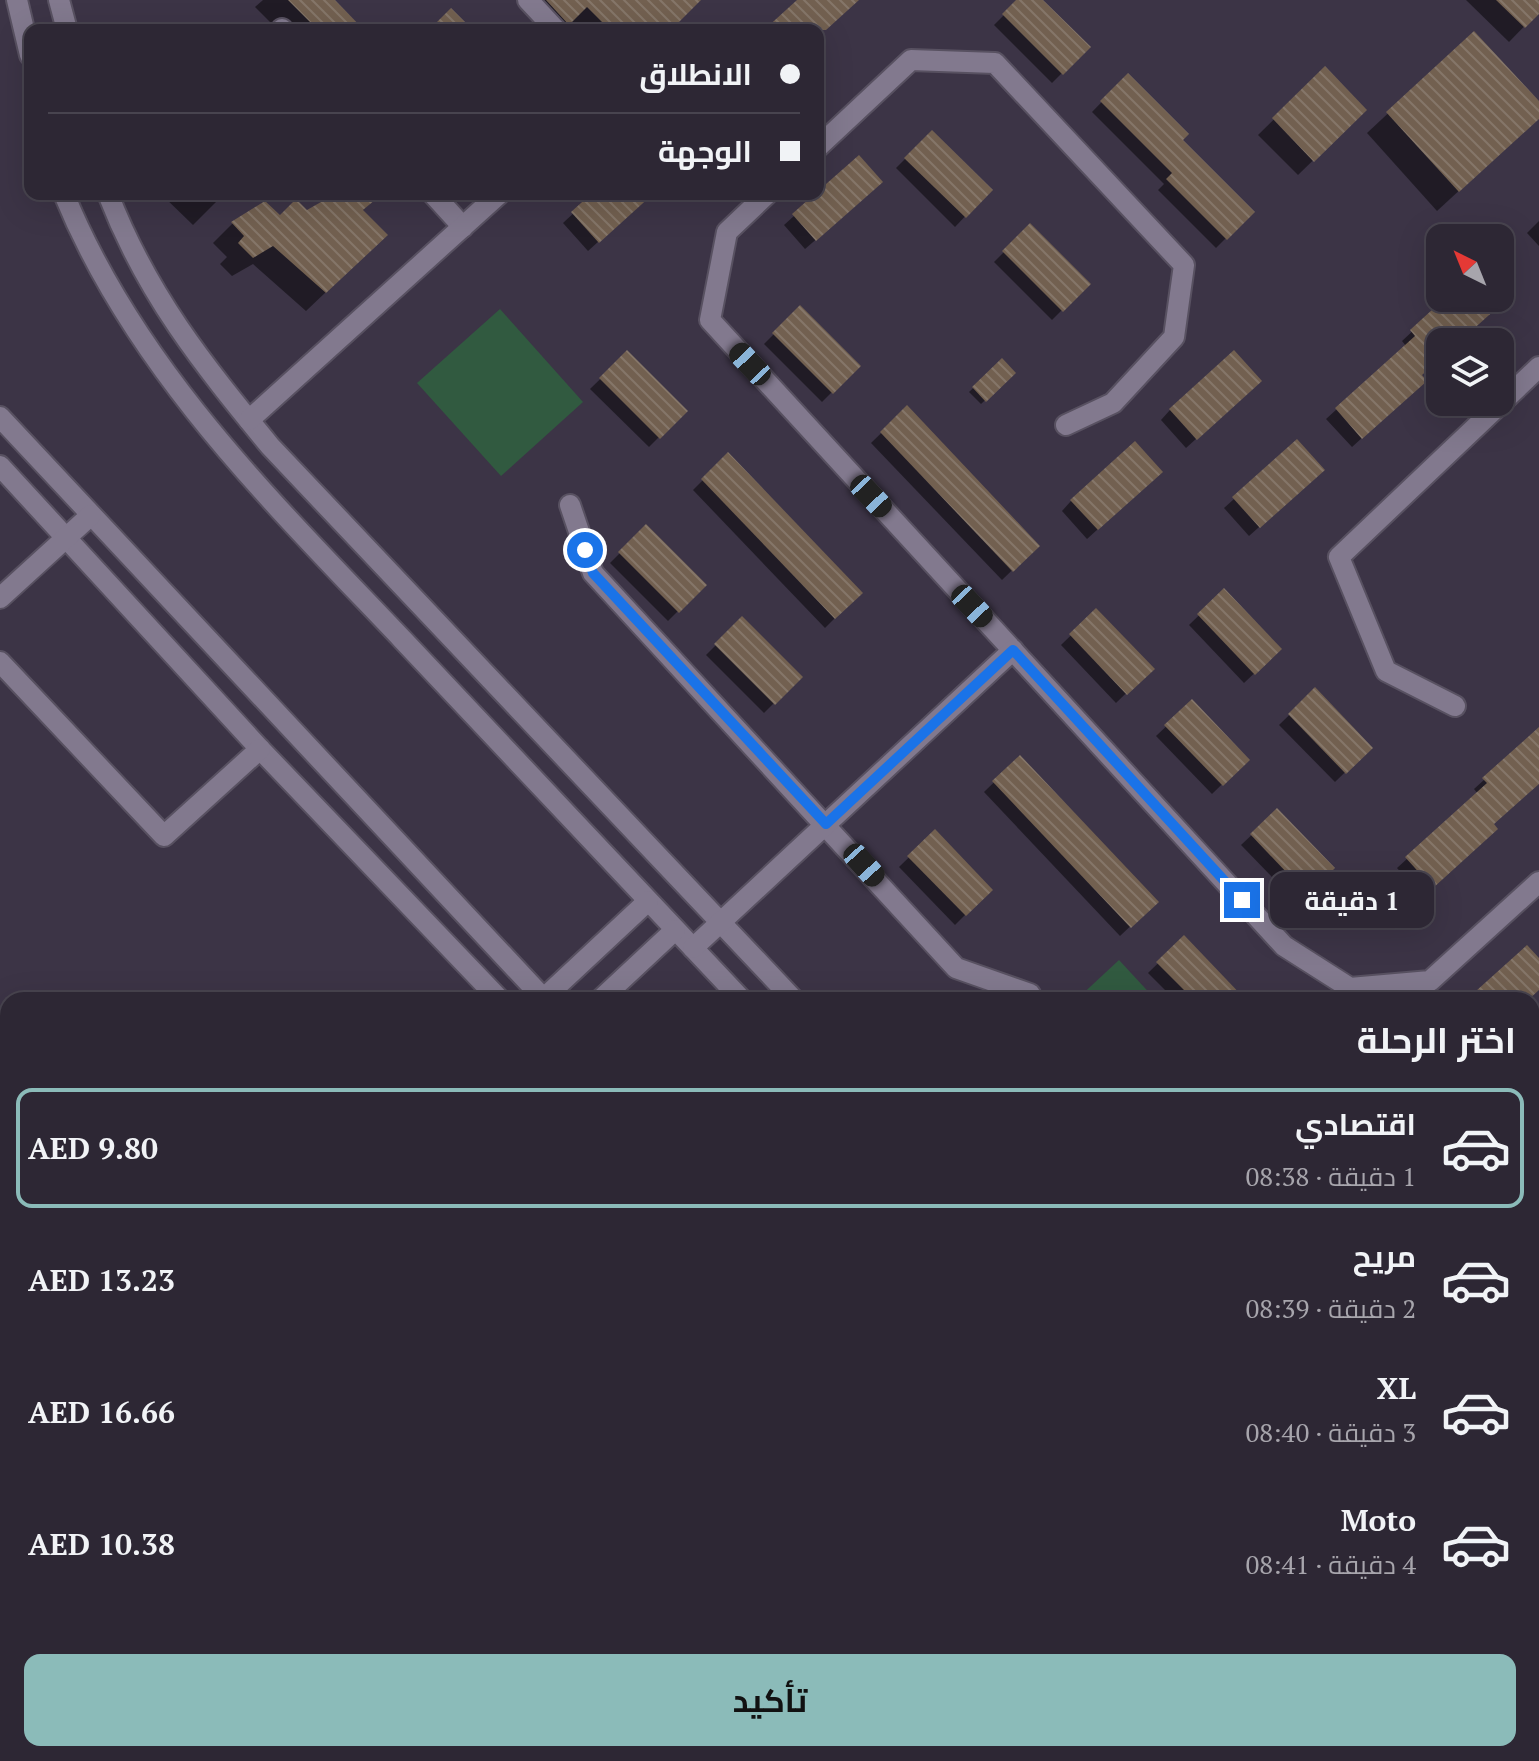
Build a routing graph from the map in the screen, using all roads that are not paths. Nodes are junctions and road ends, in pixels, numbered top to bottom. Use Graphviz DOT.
graph roads {
  1 [pos="17,0"];
  2 [pos="59,0"];
  3 [pos="528,0"];
  4 [pos="65,24"];
  5 [pos="550,24"];
  6 [pos="24,30"];
  7 [pos="824,141"];
  8 [pos="67,200"];
  9 [pos="110,200"];
  10 [pos="438,200"];
  11 [pos="492,200"];
  12 [pos="761,200"];
  13 [pos="463,227"];
  14 [pos="1539,367"];
  15 [pos="0,417"];
  16 [pos="249,420"];
  17 [pos="1066,425"];
  18 [pos="0,466"];
  19 [pos="570,505"];
  20 [pos="91,515"];
  21 [pos="67,537"];
  22 [pos="0,598"];
  23 [pos="1013,650"];
  24 [pos="0,662"];
  25 [pos="1455,706"];
  26 [pos="260,749"];
  27 [pos="826,824"];
  28 [pos="1539,882"];
  29 [pos="648,901"];
  30 [pos="721,923"];
  31 [pos="675,930"];
  32 [pos="693,948"];
  33 [pos="492,992"];
  34 [pos="536,992"];
  35 [pos="550,992"];
  36 [pos="609,992"];
  37 [pos="734,992"];
  38 [pos="786,992"];
  39 [pos="1024,992"];
  1 -- 6 [label="street"];
  2 -- 4 [label="street"];
  3 -- 5 [label="street"];
  7 -- 17 [label="street"];
  8 -- 29 [label="street"];
  9 -- 16 [label="street"];
  10 -- 13 [label="street"];
  11 -- 13 [label="street"];
  12 -- 23 [label="street"];
  13 -- 16 [label="street"];
  14 -- 25 [label="street"];
  15 -- 20 [label="street"];
  16 -- 30 [label="street"];
  18 -- 21 [label="street"];
  19 -- 27 [label="street"];
  20 -- 21 [label="street"];
  20 -- 34 [label="street"];
  21 -- 22 [label="street"];
  21 -- 26 [label="street"];
  23 -- 27 [label="street"];
  23 -- 28 [label="street"];
  24 -- 26 [label="street"];
  26 -- 33 [label="street"];
  27 -- 30 [label="street"];
  27 -- 39 [label="street"];
  29 -- 31 [label="street"];
  29 -- 35 [label="street"];
  30 -- 32 [label="street"];
  30 -- 38 [label="street"];
  31 -- 32 [label="street"];
  31 -- 36 [label="street"];
  32 -- 37 [label="street"];
}
